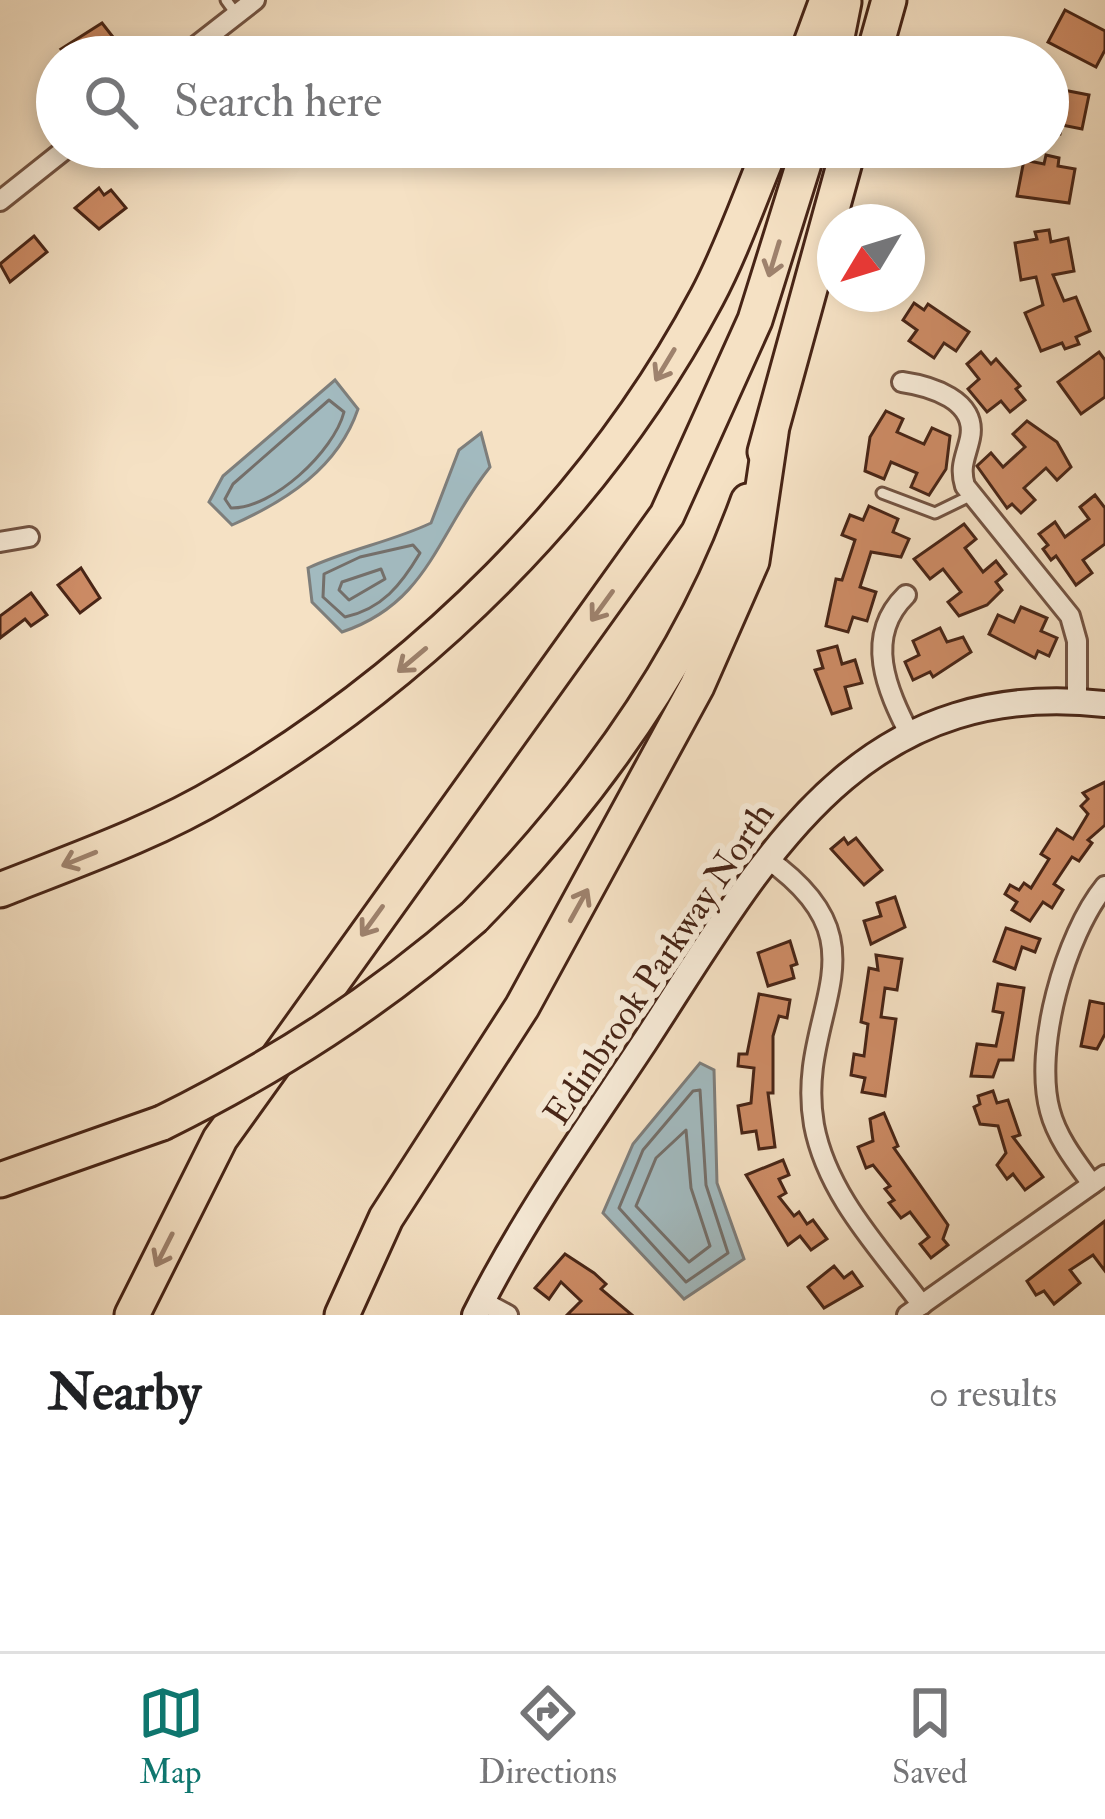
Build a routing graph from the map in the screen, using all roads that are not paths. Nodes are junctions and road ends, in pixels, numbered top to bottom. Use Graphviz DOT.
graph roads {
  1 [pos="255,0"];
  2 [pos="827,0"];
  3 [pos="845,0"];
  4 [pos="889,0"];
  5 [pos="231,7"];
  6 [pos="203,36"];
  7 [pos="814,36"];
  8 [pos="837,36"];
  9 [pos="879,36"];
  10 [pos="42,168"];
  11 [pos="762,168"];
  12 [pos="802,168"];
  13 [pos="843,168"];
  14 [pos="0,201"];
  15 [pos="902,382"];
  16 [pos="772,434"];
  17 [pos="882,493"];
  18 [pos="973,495"];
  19 [pos="29,537"];
  20 [pos="0,542"];
  21 [pos="906,595"];
  22 [pos="1077,701"];
  23 [pos="1105,704"];
  24 [pos="910,735"];
  25 [pos="766,858"];
  26 [pos="1105,886"];
  27 [pos="0,890"];
  28 [pos="0,1180"];
  29 [pos="1098,1180"];
  30 [pos="479,1308"];
  31 [pos="915,1310"];
  32 [pos="132,1315"];
  33 [pos="342,1315"];
  34 [pos="508,1315"];
  1 -- 5 [label="street"];
  2 -- 7 [label="highway"];
  3 -- 8 [label="highway"];
  4 -- 9 [label="highway"];
  5 -- 6 [label="street"];
  10 -- 14 [label="street"];
  11 -- 27 [label="highway, one-way"];
  12 -- 32 [label="highway, one-way"];
  13 -- 16 [label="highway"];
  15 -- 18 [label="street"];
  16 -- 28 [label="highway, bridge"];
  33 -- 16 [label="highway, one-way"];
  17 -- 18 [label="lane"];
  18 -- 22 [label="street"];
  19 -- 20 [label="street"];
  21 -- 24 [label="street"];
  22 -- 23 [label="street, Edinbrook Parkway North"];
  22 -- 24 [label="street, Edinbrook Parkway North"];
  24 -- 25 [label="street, Edinbrook Parkway North"];
  25 -- 30 [label="street, Edinbrook Parkway North"];
  25 -- 31 [label="street"];
  26 -- 29 [label="street"];
  29 -- 31 [label="street"];
  30 -- 34 [label="street"];
}
